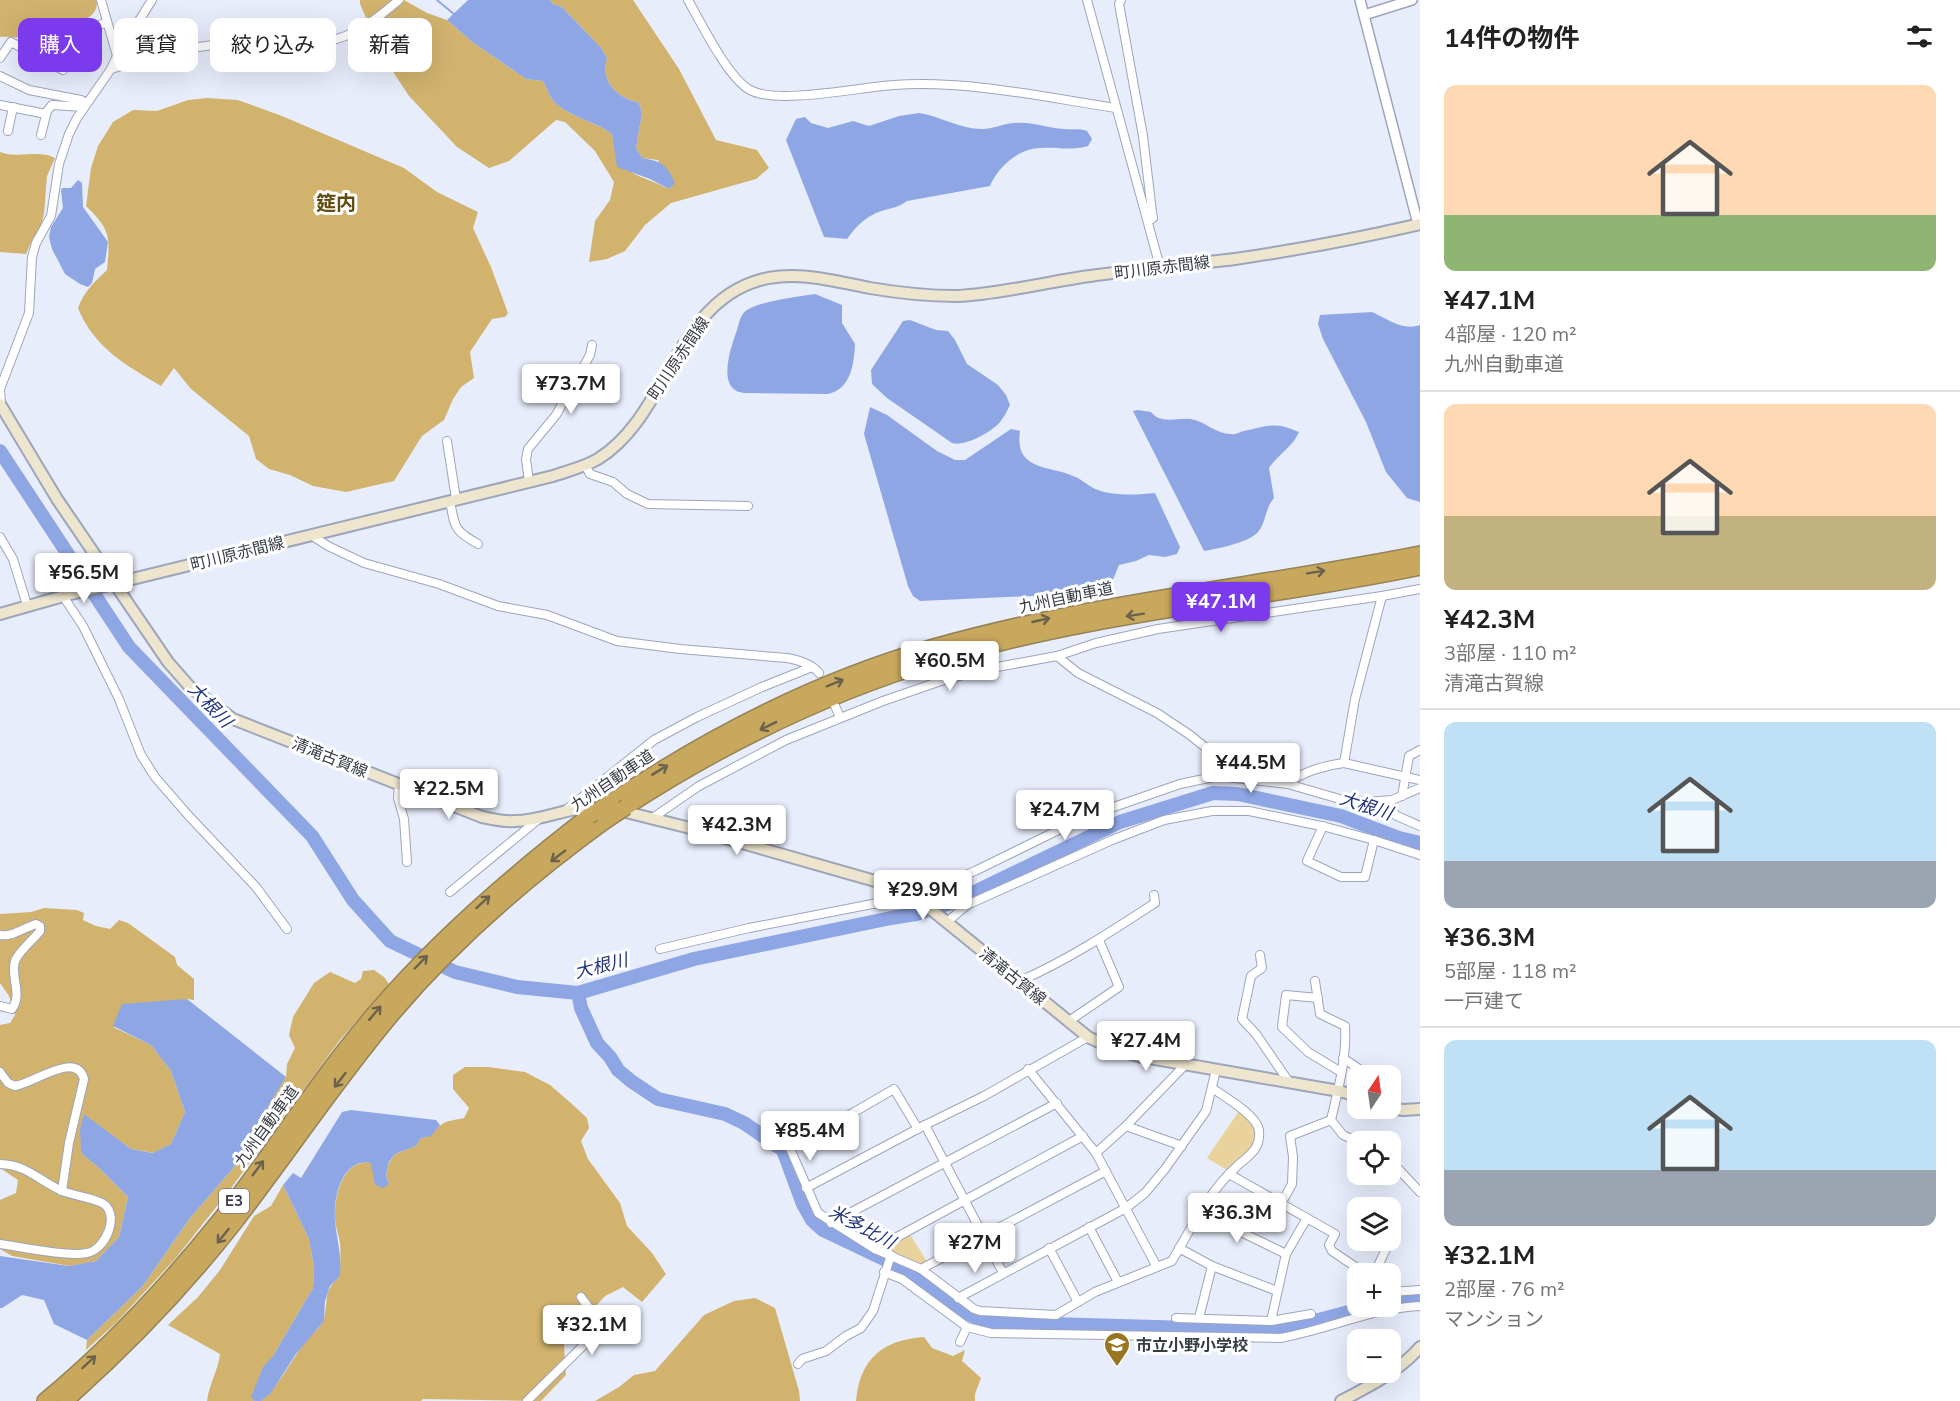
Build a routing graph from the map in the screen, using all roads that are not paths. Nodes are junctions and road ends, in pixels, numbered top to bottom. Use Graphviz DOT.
graph roads {
  1 [pos="101,0"];
  2 [pos="152,0"];
  3 [pos="399,0"];
  4 [pos="688,0"];
  5 [pos="1087,0"];
  6 [pos="1121,0"];
  7 [pos="1360,0"];
  8 [pos="1412,0"];
  9 [pos="1364,15"];
  10 [pos="141,18"];
  11 [pos="107,23"];
  12 [pos="102,24"];
  13 [pos="18,46"];
  14 [pos="114,46"];
  15 [pos="0,58"];
  16 [pos="114,62"];
  17 [pos="111,69"];
  18 [pos="0,76"];
  19 [pos="0,105"];
  20 [pos="86,105"];
  21 [pos="13,107"];
  22 [pos="1116,108"];
  23 [pos="46,114"];
  24 [pos="8,131"];
  25 [pos="41,135"];
  26 [pos="1148,221"];
  27 [pos="1419,224"];
  28 [pos="1160,267"];
  29 [pos="592,345"];
  30 [pos="1,404"];
  31 [pos="447,441"];
  32 [pos="585,465"];
  33 [pos="529,482"];
  34 [pos="453,500"];
  35 [pos="748,506"];
  36 [pos="311,535"];
  37 [pos="0,537"];
  38 [pos="478,544"];
  39 [pos="1420,554"];
  40 [pos="1420,567"];
  41 [pos="110,584"];
  42 [pos="1420,589"];
  43 [pos="65,595"];
  44 [pos="1382,596"];
  45 [pos="27,605"];
  46 [pos="0,614"];
  47 [pos="1057,656"];
  48 [pos="812,667"];
  49 [pos="819,673"];
  50 [pos="835,706"];
  51 [pos="840,717"];
  52 [pos="1420,750"];
  53 [pos="1211,752"];
  54 [pos="1344,764"];
  55 [pos="1218,776"];
  56 [pos="1405,777"];
  57 [pos="1295,778"];
  58 [pos="1420,780"];
  59 [pos="1287,784"];
  60 [pos="399,785"];
  61 [pos="1420,788"];
  62 [pos="1402,796"];
  63 [pos="1381,801"];
  64 [pos="566,810"];
  65 [pos="541,817"];
  66 [pos="651,819"];
  67 [pos="1323,826"];
  68 [pos="1420,826"];
  69 [pos="1374,840"];
  70 [pos="1420,855"];
  71 [pos="408,862"];
  72 [pos="450,892"];
  73 [pos="913,895"];
  74 [pos="1155,895"];
  75 [pos="947,922"];
  76 [pos="287,929"];
  77 [pos="0,935"];
  78 [pos="1099,940"];
  79 [pos="447,945"];
  80 [pos="660,949"];
  81 [pos="1260,955"];
  82 [pos="1020,981"];
  83 [pos="1315,981"];
  84 [pos="410,984"];
  85 [pos="1318,998"];
  86 [pos="0,1006"];
  87 [pos="1069,1021"];
  88 [pos="1088,1037"];
  89 [pos="1343,1058"];
  90 [pos="1185,1065"];
  91 [pos="1353,1065"];
  92 [pos="1029,1070"];
  93 [pos="1216,1070"];
  94 [pos="0,1072"];
  95 [pos="1341,1072"];
  96 [pos="1289,1082"];
  97 [pos="1212,1088"];
  98 [pos="1339,1091"];
  99 [pos="1347,1093"];
  100 [pos="1056,1103"];
  101 [pos="1420,1109"];
  102 [pos="1401,1110"];
  103 [pos="1331,1120"];
  104 [pos="1126,1126"];
  105 [pos="921,1127"];
  106 [pos="1083,1136"];
  107 [pos="1347,1137"];
  108 [pos="1182,1146"];
  109 [pos="1096,1153"];
  110 [pos="944,1162"];
  111 [pos="0,1164"];
  112 [pos="1106,1171"];
  113 [pos="1401,1172"];
  114 [pos="1229,1174"];
  115 [pos="806,1188"];
  116 [pos="62,1191"];
  117 [pos="1420,1192"];
  118 [pos="964,1199"];
  119 [pos="1281,1204"];
  120 [pos="1126,1208"];
  121 [pos="1200,1212"];
  122 [pos="1307,1218"];
  123 [pos="831,1223"];
  124 [pos="1089,1227"];
  125 [pos="984,1236"];
  126 [pos="0,1244"];
  127 [pos="1049,1248"];
  128 [pos="1179,1248"];
  129 [pos="875,1249"];
  130 [pos="1286,1254"];
  131 [pos="891,1255"];
  132 [pos="1350,1263"];
  133 [pos="1212,1266"];
  134 [pos="1157,1267"];
  135 [pos="921,1269"];
  136 [pos="884,1272"];
  137 [pos="1003,1273"];
  138 [pos="1118,1282"];
  139 [pos="1420,1290"];
  140 [pos="1278,1291"];
  141 [pos="1401,1291"];
  142 [pos="581,1297"];
  143 [pos="958,1298"];
  144 [pos="1078,1302"];
  145 [pos="1420,1306"];
  146 [pos="1311,1314"];
  147 [pos="1176,1318"];
  148 [pos="1199,1318"];
  149 [pos="1271,1321"];
  150 [pos="967,1327"];
  151 [pos="960,1342"];
  152 [pos="1420,1347"];
  153 [pos="798,1364"];
  154 [pos="45,1401"];
  155 [pos="65,1401"];
  156 [pos="527,1401"];
  157 [pos="1341,1401"];
  1 -- 11 [label="street"];
  2 -- 10 [label="street"];
  3 -- 17 [label="street"];
  4 -- 22 [label="street"];
  5 -- 22 [label="street"];
  6 -- 26 [label="street"];
  7 -- 9 [label="street"];
  8 -- 9 [label="street"];
  9 -- 27 [label="street"];
  11 -- 12 [label="street"];
  11 -- 14 [label="street"];
  13 -- 15 [label="street"];
  16 -- 17 [label="street"];
  17 -- 20 [label="street"];
  18 -- 20 [label="street"];
  19 -- 21 [label="street"];
  20 -- 23 [label="street"];
  20 -- 30 [label="street"];
  21 -- 23 [label="street"];
  21 -- 24 [label="street"];
  22 -- 26 [label="street"];
  23 -- 25 [label="street"];
  26 -- 28 [label="street"];
  27 -- 28 [label="main road, 町川原赤間線"];
  28 -- 32 [label="main road, 町川原赤間線"];
  29 -- 33 [label="street"];
  30 -- 41 [label="main road, 清滝古賀線"];
  31 -- 34 [label="street"];
  32 -- 33 [label="main road, 町川原赤間線"];
  32 -- 35 [label="street"];
  33 -- 34 [label="main road, 町川原赤間線"];
  34 -- 36 [label="main road, 町川原赤間線"];
  34 -- 38 [label="street"];
  36 -- 41 [label="main road, 町川原赤間線"];
  36 -- 48 [label="street"];
  37 -- 45 [label="street"];
  79 -- 39 [label="highway, 九州自動車道 / E3, one-way, bridge"];
  40 -- 79 [label="highway, 九州自動車道 / E3, one-way, bridge"];
  41 -- 43 [label="main road, 町川原赤間線"];
  41 -- 60 [label="main road, 清滝古賀線"];
  42 -- 44 [label="street"];
  43 -- 45 [label="main road, 町川原赤間線"];
  43 -- 76 [label="street"];
  44 -- 47 [label="street"];
  44 -- 54 [label="street"];
  45 -- 46 [label="main road, 町川原赤間線"];
  47 -- 51 [label="street"];
  47 -- 53 [label="street"];
  48 -- 49 [label="street"];
  48 -- 64 [label="street"];
  50 -- 51 [label="street"];
  51 -- 66 [label="street"];
  52 -- 56 [label="street"];
  53 -- 55 [label="street"];
  53 -- 57 [label="street"];
  54 -- 56 [label="street"];
  54 -- 57 [label="street"];
  55 -- 59 [label="street"];
  55 -- 73 [label="street"];
  56 -- 58 [label="street"];
  56 -- 62 [label="street"];
  57 -- 59 [label="street"];
  59 -- 63 [label="street"];
  60 -- 65 [label="main road, 清滝古賀線"];
  60 -- 71 [label="street"];
  61 -- 62 [label="street"];
  62 -- 63 [label="street"];
  63 -- 68 [label="street"];
  64 -- 65 [label="main road, 清滝古賀線"];
  64 -- 66 [label="main road, 清滝古賀線"];
  65 -- 72 [label="street"];
  66 -- 73 [label="main road, 清滝古賀線"];
  67 -- 69 [label="street"];
  67 -- 69 [label="street"];
  67 -- 75 [label="street"];
  69 -- 70 [label="street"];
  73 -- 75 [label="main road, 清滝古賀線"];
  73 -- 80 [label="street"];
  74 -- 78 [label="street"];
  75 -- 82 [label="main road, 清滝古賀線"];
  77 -- 86 [label="street"];
  78 -- 82 [label="street"];
  78 -- 87 [label="street"];
  79 -- 84 [label="highway, 九州自動車道 / E3"];
  81 -- 96 [label="street"];
  82 -- 87 [label="main road, 清滝古賀線"];
  83 -- 85 [label="street"];
  154 -- 84 [label="highway, 九州自動車道 / E3, one-way"];
  84 -- 155 [label="highway, 九州自動車道 / E3, one-way"];
  85 -- 89 [label="street"];
  85 -- 95 [label="street"];
  87 -- 88 [label="main road, 清滝古賀線"];
  88 -- 90 [label="main road, 清滝古賀線"];
  88 -- 92 [label="street"];
  89 -- 91 [label="street"];
  89 -- 95 [label="street"];
  90 -- 93 [label="main road, 清滝古賀線"];
  90 -- 104 [label="street"];
  92 -- 100 [label="street"];
  92 -- 105 [label="street"];
  93 -- 96 [label="main road, 清滝古賀線"];
  93 -- 97 [label="street"];
  94 -- 116 [label="street"];
  95 -- 98 [label="street"];
  96 -- 98 [label="main road, 清滝古賀線"];
  97 -- 108 [label="street"];
  97 -- 114 [label="street"];
  98 -- 99 [label="main road, 清滝古賀線"];
  98 -- 103 [label="street"];
  100 -- 106 [label="street"];
  100 -- 110 [label="street"];
  101 -- 102 [label="main road"];
  103 -- 107 [label="street"];
  103 -- 119 [label="street"];
  104 -- 108 [label="street"];
  104 -- 109 [label="street"];
  105 -- 110 [label="street"];
  105 -- 115 [label="street"];
  105 -- 115 [label="street"];
  106 -- 109 [label="street"];
  106 -- 118 [label="street"];
  108 -- 120 [label="street"];
  109 -- 112 [label="street"];
  110 -- 118 [label="street"];
  110 -- 123 [label="street"];
  111 -- 116 [label="street"];
  112 -- 120 [label="street"];
  112 -- 125 [label="street"];
  113 -- 117 [label="street"];
  114 -- 119 [label="street"];
  114 -- 121 [label="street"];
  115 -- 123 [label="street"];
  116 -- 126 [label="street"];
  118 -- 125 [label="street"];
  118 -- 129 [label="street"];
  119 -- 122 [label="street"];
  120 -- 124 [label="street"];
  120 -- 134 [label="street"];
  121 -- 128 [label="street"];
  121 -- 130 [label="street"];
  122 -- 130 [label="street"];
  122 -- 132 [label="street"];
  123 -- 129 [label="street"];
  124 -- 127 [label="street"];
  124 -- 138 [label="street"];
  125 -- 135 [label="street"];
  125 -- 137 [label="street"];
  127 -- 137 [label="street"];
  127 -- 144 [label="street"];
  128 -- 133 [label="street"];
  128 -- 134 [label="street"];
  129 -- 131 [label="street"];
  130 -- 140 [label="street"];
  131 -- 135 [label="street"];
  131 -- 136 [label="street"];
  133 -- 140 [label="street"];
  133 -- 148 [label="street"];
  134 -- 138 [label="street"];
  135 -- 143 [label="street"];
  136 -- 150 [label="street"];
  136 -- 153 [label="street"];
  137 -- 143 [label="street"];
  138 -- 144 [label="street"];
  139 -- 141 [label="street"];
  140 -- 149 [label="street"];
  142 -- 156 [label="street"];
  143 -- 144 [label="street"];
  145 -- 150 [label="street"];
  146 -- 149 [label="street"];
  147 -- 148 [label="street"];
  148 -- 149 [label="street"];
  150 -- 151 [label="street"];
  152 -- 157 [label="main road"];
}
